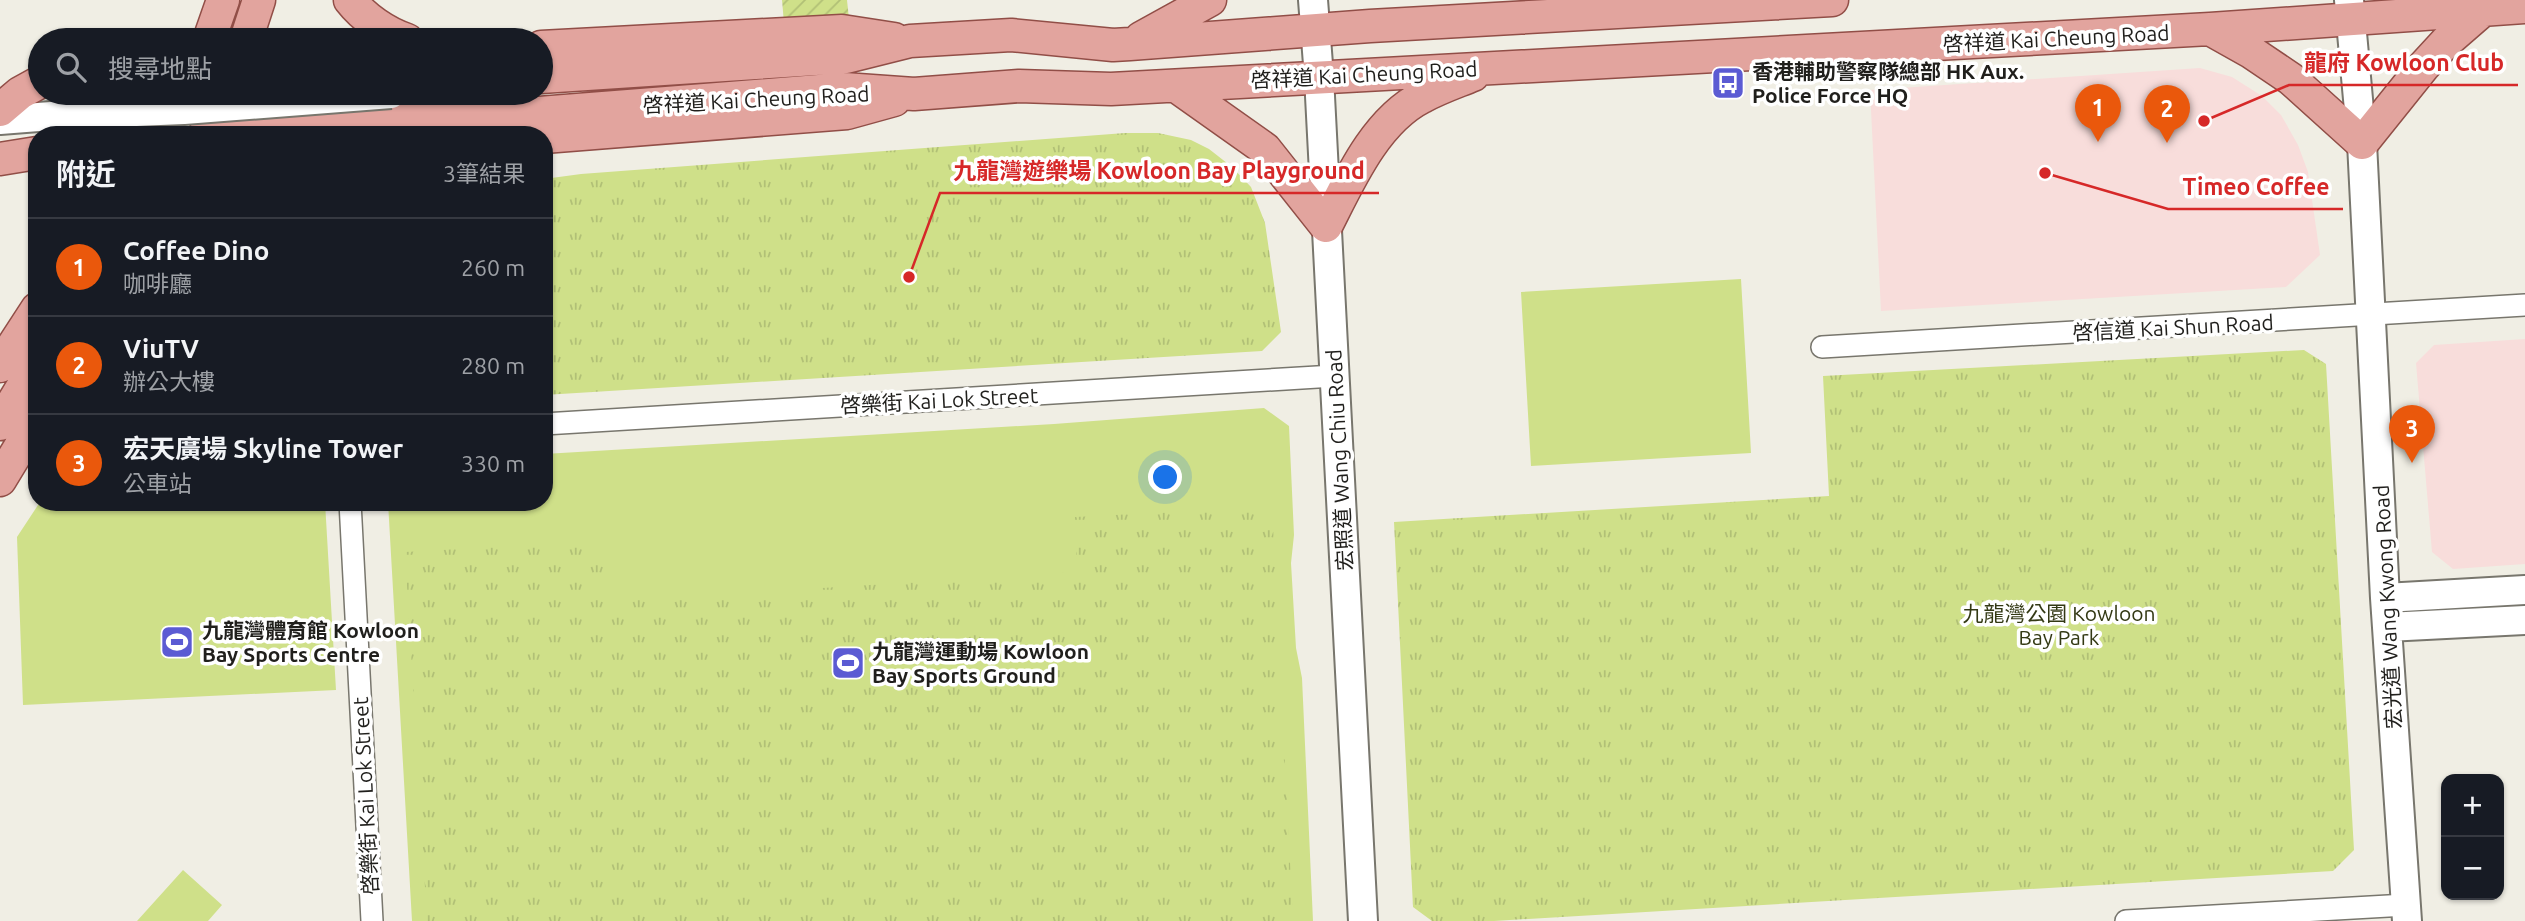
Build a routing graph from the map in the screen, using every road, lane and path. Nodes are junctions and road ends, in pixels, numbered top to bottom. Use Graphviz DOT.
graph roads {
  1 [pos="223,0"];
  2 [pos="259,0"];
  3 [pos="349,0"];
  4 [pos="1210,0"];
  5 [pos="1427,0"];
  6 [pos="1832,0"];
  7 [pos="2525,7"];
  8 [pos="2484,9"];
  9 [pos="2349,10"];
  10 [pos="1314,15"];
  11 [pos="1487,20"];
  12 [pos="213,28"];
  13 [pos="250,28"];
  14 [pos="383,28"];
  15 [pos="2210,29"];
  16 [pos="909,41"];
  17 [pos="1130,44"];
  18 [pos="553,46"];
  19 [pos="1493,67"];
  20 [pos="553,76"];
  21 [pos="1320,77"];
  22 [pos="1176,86"];
  23 [pos="28,89"];
  24 [pos="914,94"];
  25 [pos="177,105"];
  26 [pos="181,105"];
  27 [pos="218,105"];
  28 [pos="246,105"];
  29 [pos="0,110"];
  30 [pos="0,120"];
  31 [pos="159,126"];
  32 [pos="170,126"];
  33 [pos="208,126"];
  34 [pos="324,126"];
  35 [pos="553,135"];
  36 [pos="28,142"];
  37 [pos="0,143"];
  38 [pos="2362,143"];
  39 [pos="28,154"];
  40 [pos="0,159"];
  41 [pos="1326,226"];
  42 [pos="2525,305"];
  43 [pos="2372,316"];
  44 [pos="28,332"];
  45 [pos="1822,347"];
  46 [pos="17,359"];
  47 [pos="1334,376"];
  48 [pos="553,423"];
  49 [pos="0,424"];
  50 [pos="28,434"];
  51 [pos="0,480"];
  52 [pos="349,511"];
  53 [pos="2525,590"];
  54 [pos="2385,598"];
  55 [pos="2525,620"];
  56 [pos="2387,627"];
  57 [pos="2407,913"];
  58 [pos="372,921"];
  59 [pos="1363,921"];
  60 [pos="2126,921"];
  1 -- 12 [label="main road"];
  2 -- 13 [label="main road"];
  3 -- 14 [label="main road"];
  4 -- 17 [label="main road"];
  5 -- 11 [label="main road"];
  6 -- 11 [label="main road, 啓祥道 Kai Cheung Road"];
  7 -- 8 [label="main road, 啓祥道 Kai Cheung Road"];
  8 -- 9 [label="main road, 啓祥道 Kai Cheung Road"];
  8 -- 38 [label="main road"];
  9 -- 15 [label="main road, 啓祥道 Kai Cheung Road"];
  9 -- 38 [label="main road, 宏光道 Wang Kwong Road"];
  10 -- 11 [label="main road, 啓祥道 Kai Cheung Road"];
  10 -- 17 [label="main road, 啓祥道 Kai Cheung Road"];
  10 -- 21 [label="main road, 宏照道 Wang Chiu Road"];
  15 -- 19 [label="main road, 啓祥道 Kai Cheung Road"];
  15 -- 38 [label="main road"];
  16 -- 17 [label="main road, 啓祥道 Kai Cheung Road"];
  16 -- 18 [label="main road"];
  16 -- 20 [label="main road, 啓祥道 Kai Cheung Road"];
  19 -- 21 [label="main road, 啓祥道 Kai Cheung Road"];
  19 -- 41 [label="main road"];
  21 -- 22 [label="main road, 啓祥道 Kai Cheung Road"];
  21 -- 41 [label="main road, 宏照道 Wang Chiu Road"];
  22 -- 24 [label="main road, 啓祥道 Kai Cheung Road"];
  22 -- 41 [label="main road"];
  23 -- 29 [label="main road"];
  24 -- 34 [label="main road, 啓祥道 Kai Cheung Road"];
  24 -- 35 [label="main road"];
  25 -- 31 [label="main road"];
  26 -- 32 [label="main road"];
  27 -- 33 [label="main road"];
  28 -- 30 [label="main road, bridge"];
  36 -- 37 [label="main road"];
  38 -- 43 [label="main road, 宏光道 Wang Kwong Road"];
  39 -- 40 [label="main road"];
  41 -- 47 [label="main road, 宏照道 Wang Chiu Road"];
  42 -- 43 [label="street, 啓信道 Kai Shun Road"];
  43 -- 45 [label="street, 啓信道 Kai Shun Road"];
  43 -- 54 [label="main road, 宏光道 Wang Kwong Road"];
  44 -- 46 [label="main road"];
  46 -- 49 [label="main road"];
  47 -- 48 [label="street, 啓樂街 Kai Lok Street"];
  47 -- 59 [label="main road, 宏照道 Wang Chiu Road"];
  50 -- 51 [label="main road"];
  52 -- 58 [label="street, 啓樂街 Kai Lok Street"];
  53 -- 54 [label="main road"];
  54 -- 56 [label="main road, 宏光道 Wang Kwong Road"];
  55 -- 56 [label="main road"];
  56 -- 57 [label="main road, 宏光道 Wang Kwong Road"];
  57 -- 60 [label="street"];
}
